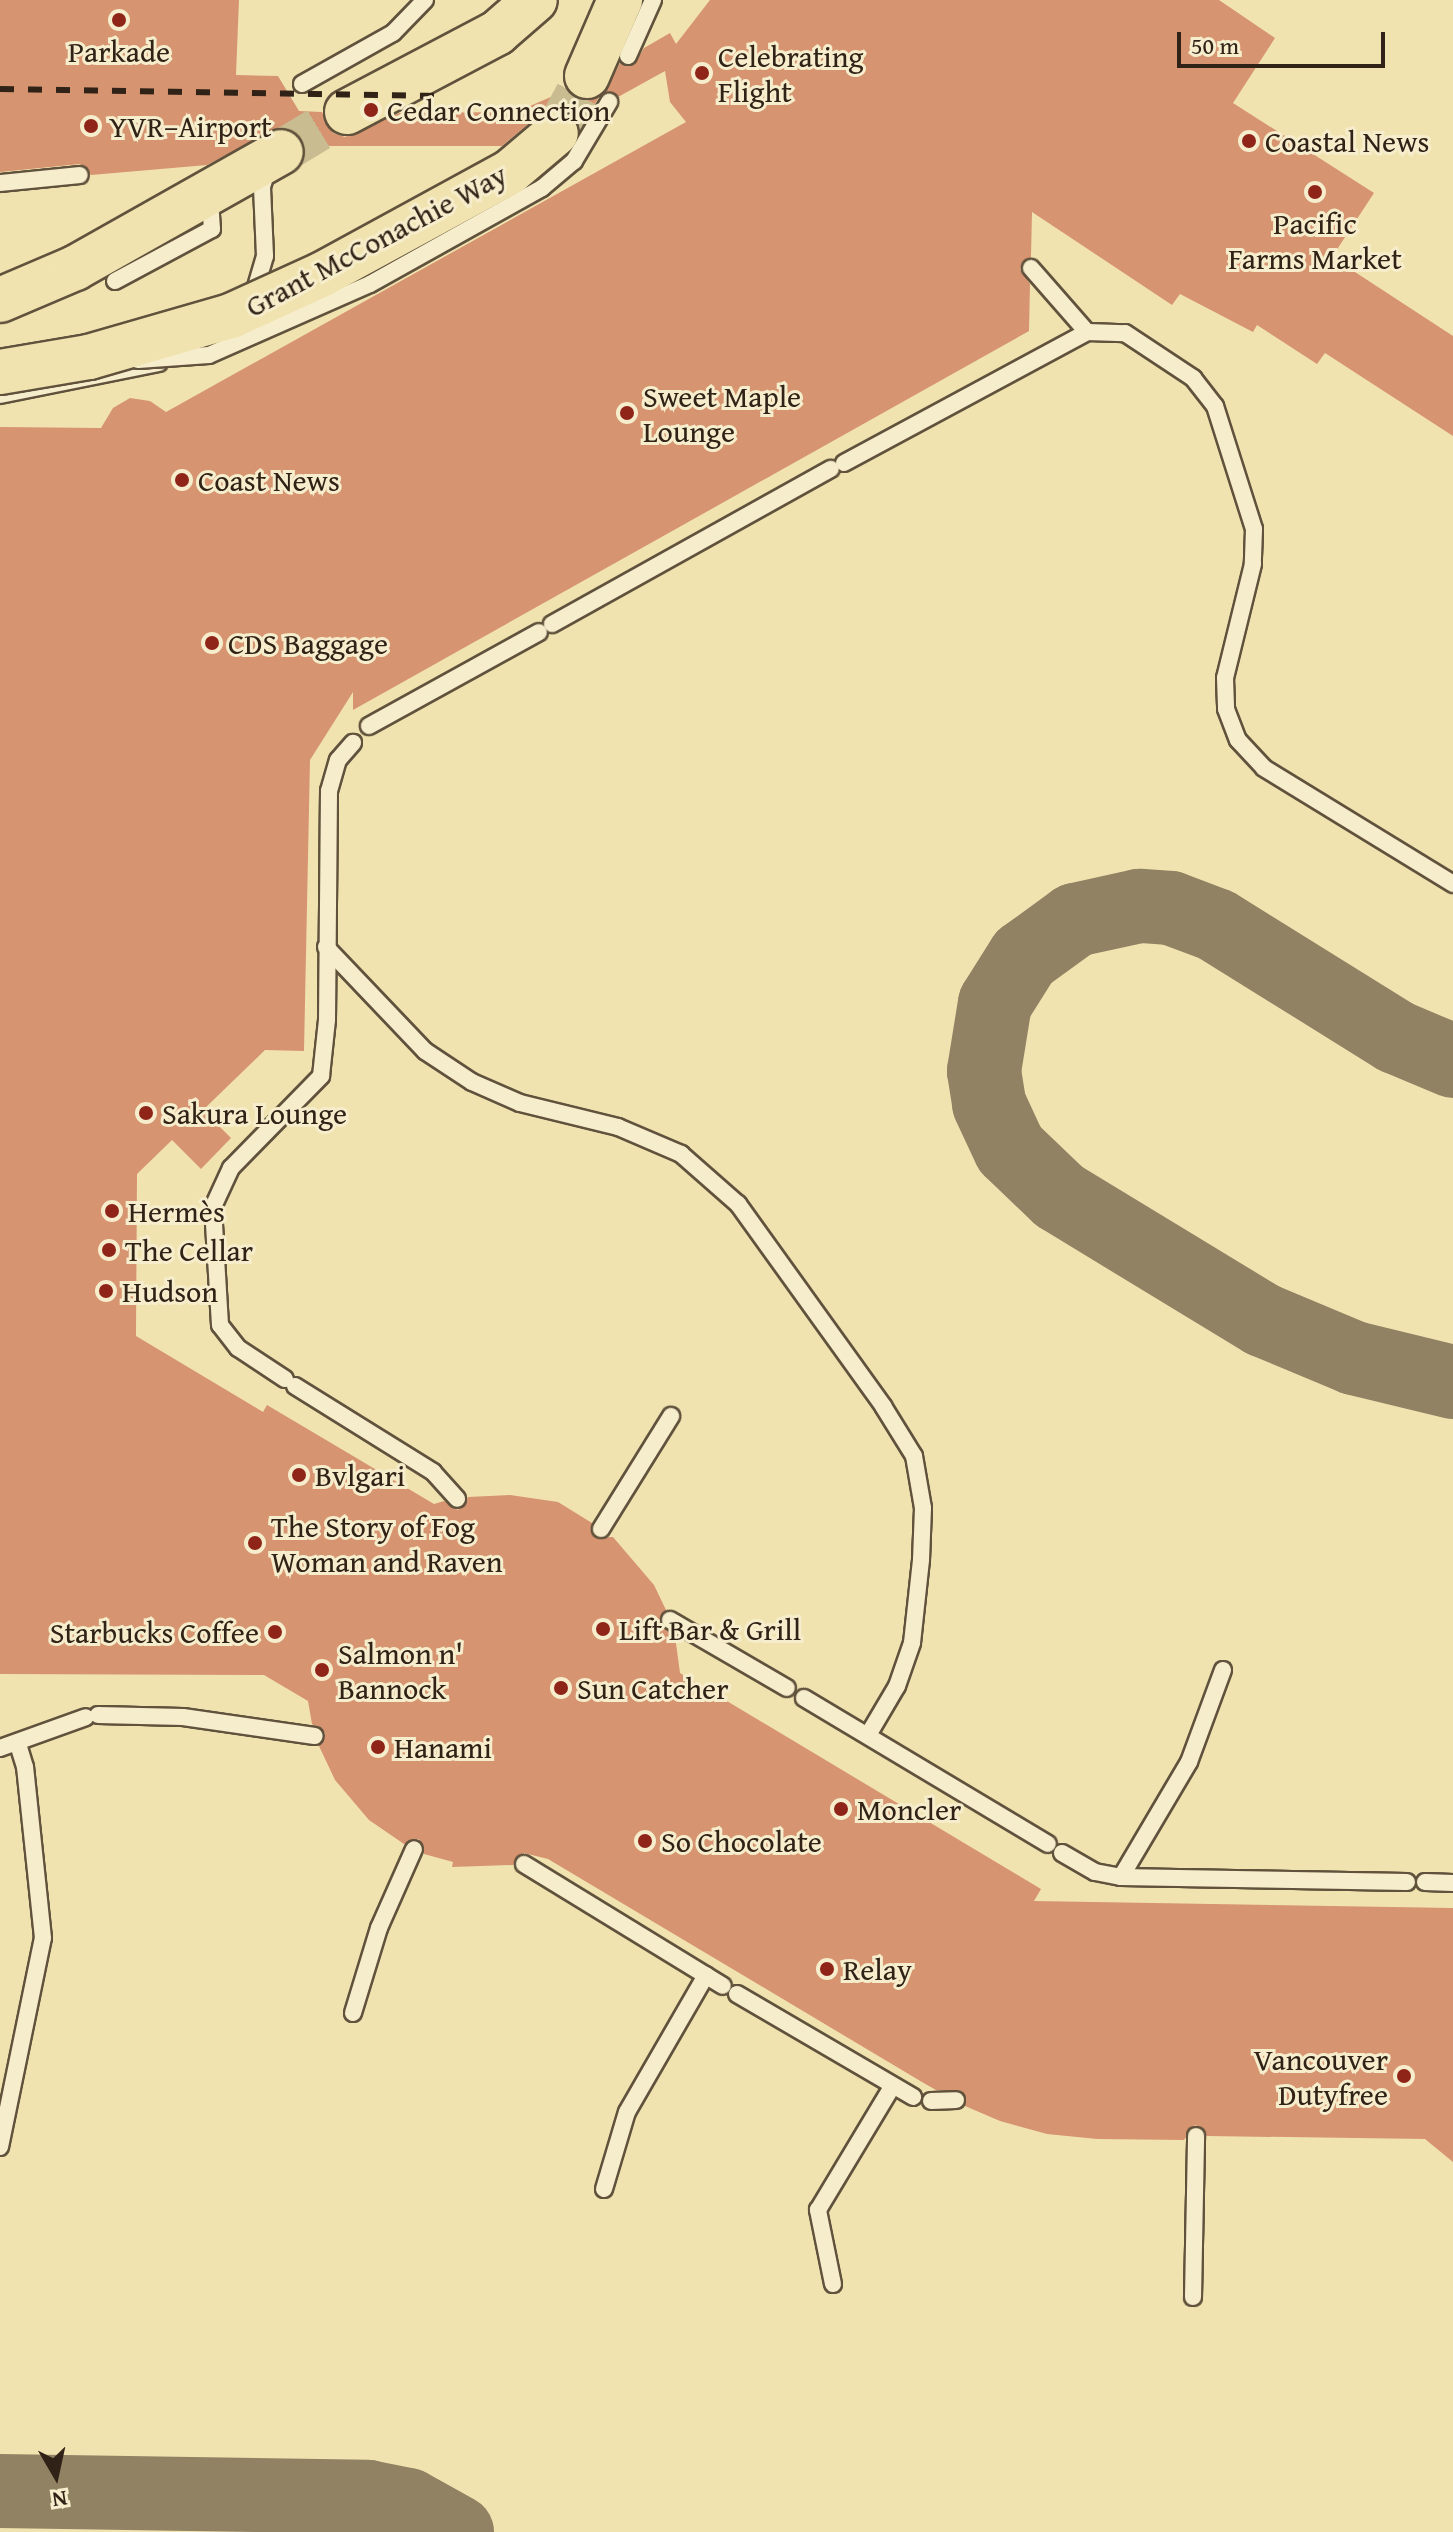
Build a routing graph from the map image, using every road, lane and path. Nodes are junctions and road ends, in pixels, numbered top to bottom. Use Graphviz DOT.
graph roads {
  1 [pos="425,0"];
  2 [pos="620,0"];
  3 [pos="653,0"];
  4 [pos="530,7"];
  5 [pos="628,56"];
  6 [pos="302,84"];
  7 [pos="598,89"];
  8 [pos="347,112"];
  9 [pos="556,133"];
  10 [pos="281,152"];
  11 [pos="80,175"];
  12 [pos="0,183"];
  13 [pos="210,192"];
  14 [pos="1031,268"];
  15 [pos="115,281"];
  16 [pos="0,300"];
  17 [pos="1087,332"];
  18 [pos="53,365"];
  19 [pos="0,372"];
  20 [pos="0,395"];
  21 [pos="369,726"];
  22 [pos="353,743"];
  23 [pos="1453,884"];
  24 [pos="326,947"];
  25 [pos="671,1416"];
  26 [pos="457,1499"];
  27 [pos="601,1529"];
  28 [pos="670,1620"];
  29 [pos="1223,1670"];
  30 [pos="787,1688"];
  31 [pos="804,1698"];
  32 [pos="868,1735"];
  33 [pos="315,1736"];
  34 [pos="18,1744"];
  35 [pos="0,1748"];
  36 [pos="1048,1844"];
  37 [pos="414,1849"];
  38 [pos="1062,1853"];
  39 [pos="524,1864"];
  40 [pos="1121,1877"];
  41 [pos="1407,1882"];
  42 [pos="1425,1882"];
  43 [pos="1453,1883"];
  44 [pos="706,1975"];
  45 [pos="353,2013"];
  46 [pos="892,2087"];
  47 [pos="913,2097"];
  48 [pos="956,2100"];
  49 [pos="931,2101"];
  50 [pos="1196,2136"];
  51 [pos="0,2147"];
  52 [pos="604,2189"];
  53 [pos="833,2284"];
  54 [pos="1193,2297"];
  1 -- 6 [label="lane"];
  2 -- 7 [label="main road"];
  3 -- 5 [label="lane"];
  4 -- 8 [label="main road"];
  7 -- 18 [label="lane, bridge"];
  9 -- 18 [label="main road, Grant McConachie Way, bridge"];
  10 -- 13 [label="main road"];
  10 -- 20 [label="lane"];
  11 -- 12 [label="lane"];
  13 -- 15 [label="lane"];
  13 -- 16 [label="main road"];
  14 -- 17 [label="lane"];
  17 -- 21 [label="lane"];
  17 -- 23 [label="lane"];
  18 -- 19 [label="main road, Grant McConachie Way, bridge"];
  22 -- 24 [label="lane"];
  24 -- 26 [label="lane"];
  24 -- 32 [label="lane"];
  25 -- 27 [label="lane"];
  28 -- 30 [label="lane"];
  29 -- 40 [label="lane"];
  31 -- 32 [label="lane"];
  32 -- 36 [label="lane"];
  33 -- 34 [label="lane"];
  34 -- 35 [label="lane"];
  34 -- 51 [label="lane"];
  37 -- 45 [label="lane"];
  38 -- 40 [label="lane"];
  39 -- 44 [label="lane"];
  40 -- 41 [label="lane"];
  42 -- 43 [label="lane"];
  44 -- 46 [label="lane"];
  44 -- 52 [label="lane"];
  46 -- 47 [label="lane"];
  46 -- 53 [label="lane"];
  48 -- 49 [label="lane"];
  50 -- 54 [label="lane"];
}
